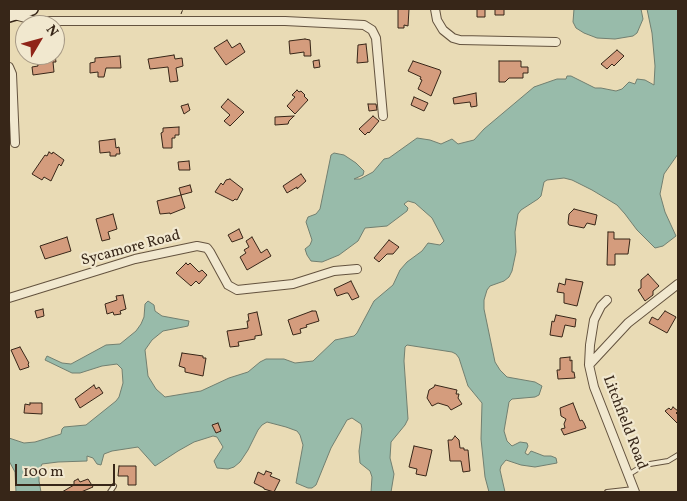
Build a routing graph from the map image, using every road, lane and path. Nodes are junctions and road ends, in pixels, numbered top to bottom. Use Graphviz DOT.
graph roads {
  1 [pos="32,9"];
  2 [pos="435,9"];
  3 [pos="11,15"];
  4 [pos="556,42"];
  5 [pos="9,67"];
  6 [pos="383,116"];
  7 [pos="15,143"];
  8 [pos="357,269"];
  9 [pos="678,284"];
  10 [pos="9,298"];
  11 [pos="607,300"];
  12 [pos="589,365"];
  13 [pos="678,455"];
  14 [pos="628,475"];
  15 [pos="114,486"];
  16 [pos="634,491"];
  17 [pos="110,492"];
  18 [pos="607,492"];
  1 -- 3 [label="street"];
  2 -- 4 [label="street"];
  3 -- 6 [label="street"];
  5 -- 7 [label="street"];
  8 -- 10 [label="street, Sycamore Road"];
  9 -- 12 [label="street, Litchfield Road"];
  11 -- 12 [label="street"];
  12 -- 14 [label="street, Litchfield Road"];
  13 -- 14 [label="lane"];
  14 -- 16 [label="street, Litchfield Road"];
  15 -- 17 [label="lane"];
  16 -- 18 [label="lane"];
}
